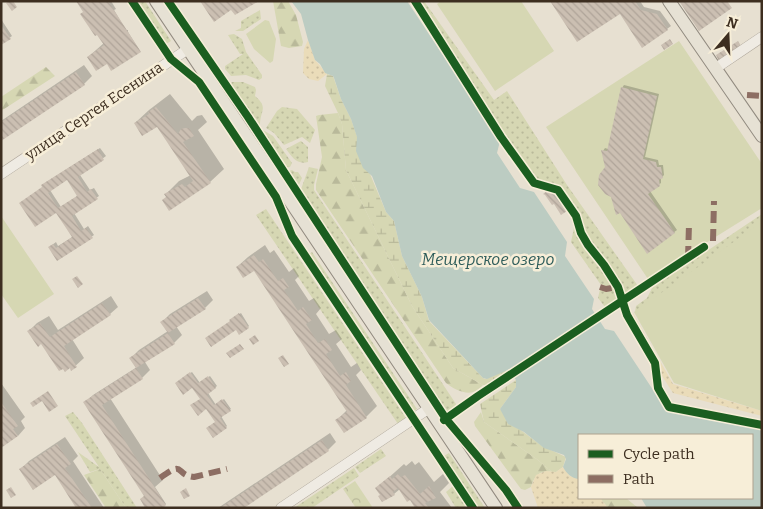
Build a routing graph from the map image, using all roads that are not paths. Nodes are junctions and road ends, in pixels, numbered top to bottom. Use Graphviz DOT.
graph roads {
  1 [pos="156,1"];
  2 [pos="669,1"];
  3 [pos="762,37"];
  4 [pos="188,48"];
  5 [pos="716,68"];
  6 [pos="762,136"];
  7 [pos="1,174"];
  8 [pos="428,409"];
  9 [pos="282,508"];
  10 [pos="496,508"];
  1 -- 4 [label="main road"];
  2 -- 5 [label="main road"];
  3 -- 5 [label="street"];
  4 -- 7 [label="street, улица Сергея Есенина"];
  4 -- 8 [label="main road"];
  5 -- 6 [label="main road"];
  8 -- 9 [label="street"];
  8 -- 10 [label="main road"];
}
